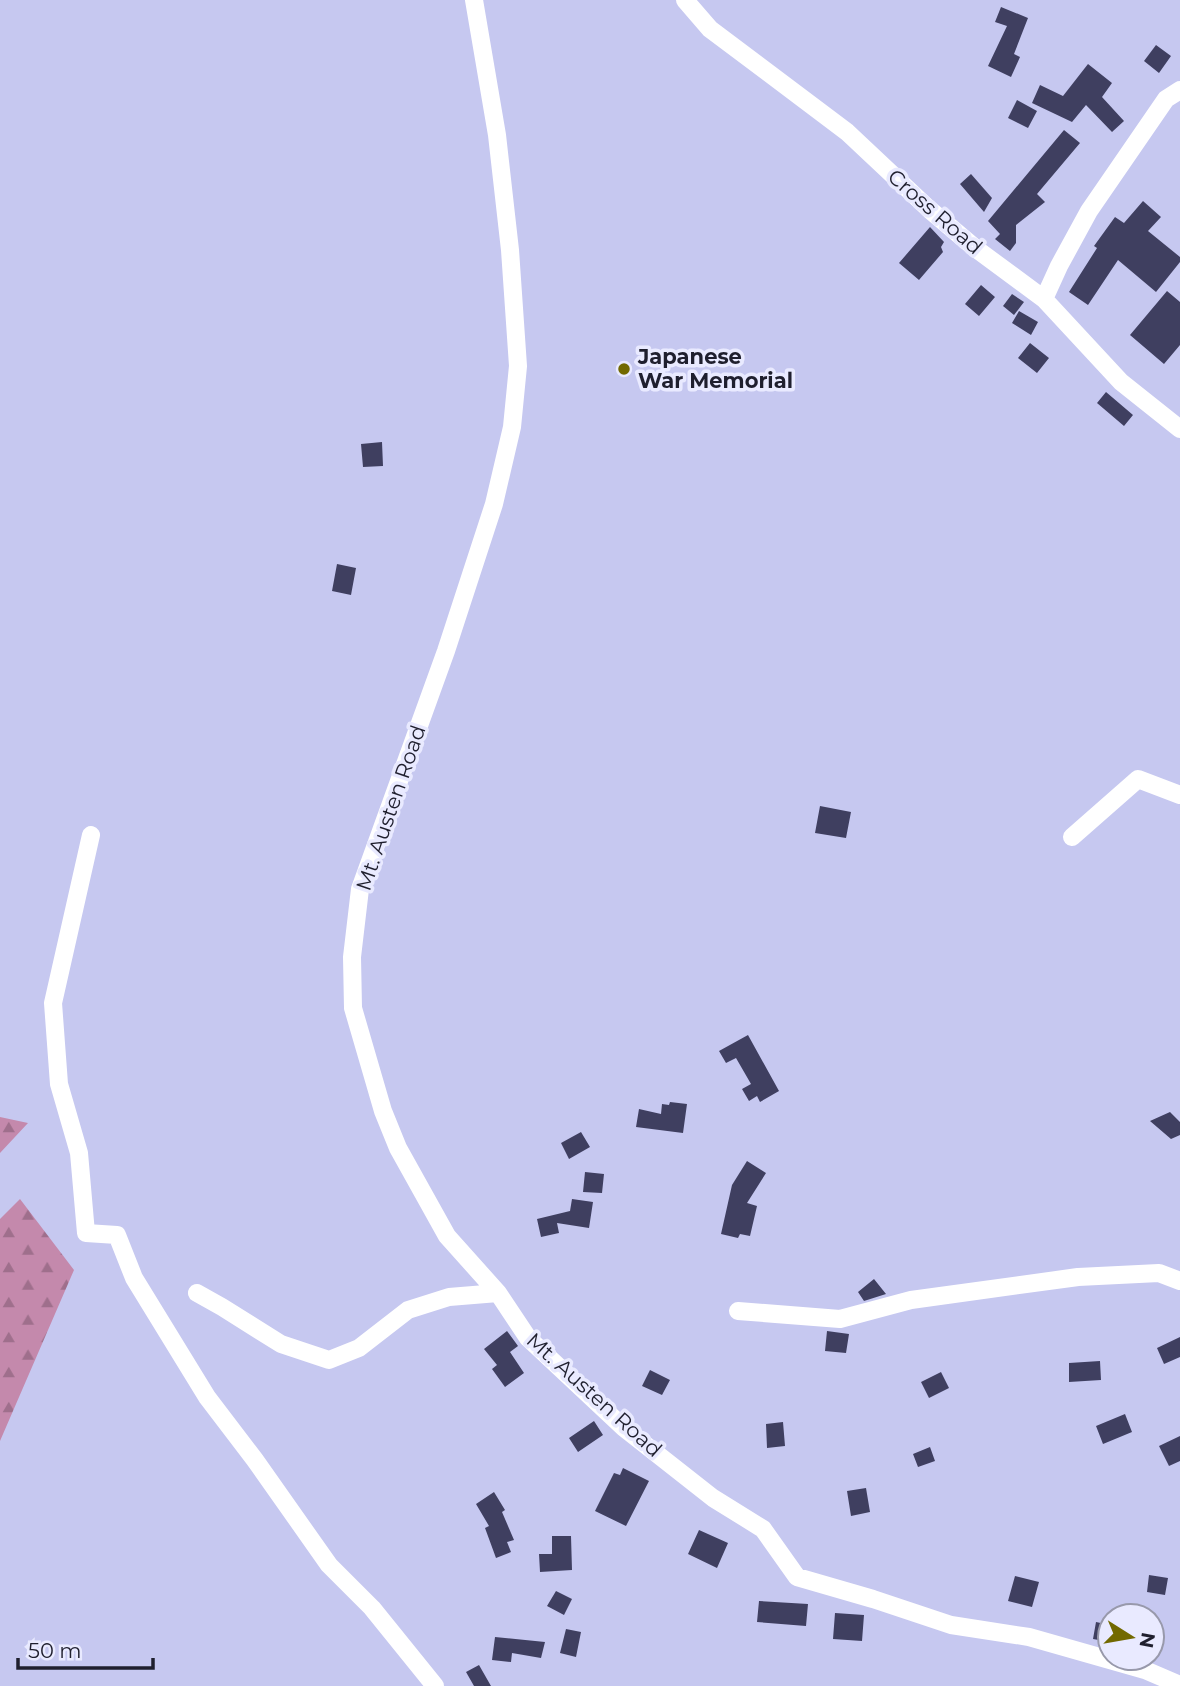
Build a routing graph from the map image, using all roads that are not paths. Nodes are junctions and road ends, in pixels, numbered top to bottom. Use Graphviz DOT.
graph roads {
  1 [pos="474,0"];
  2 [pos="685,0"];
  3 [pos="1180,90"];
  4 [pos="1044,299"];
  5 [pos="1180,429"];
  6 [pos="1180,795"];
  7 [pos="91,835"];
  8 [pos="1072,837"];
  9 [pos="1180,1281"];
  10 [pos="197,1293"];
  11 [pos="498,1293"];
  12 [pos="738,1311"];
  13 [pos="1180,1685"];
  14 [pos="435,1686"];
  1 -- 11 [label="street, Mt. Austen Road"];
  2 -- 4 [label="street, Cross Road"];
  3 -- 4 [label="street"];
  4 -- 5 [label="street, Cross Road"];
  6 -- 8 [label="street"];
  7 -- 14 [label="street"];
  9 -- 12 [label="street"];
  10 -- 11 [label="street"];
  11 -- 13 [label="street, Mt. Austen Road"];
}
